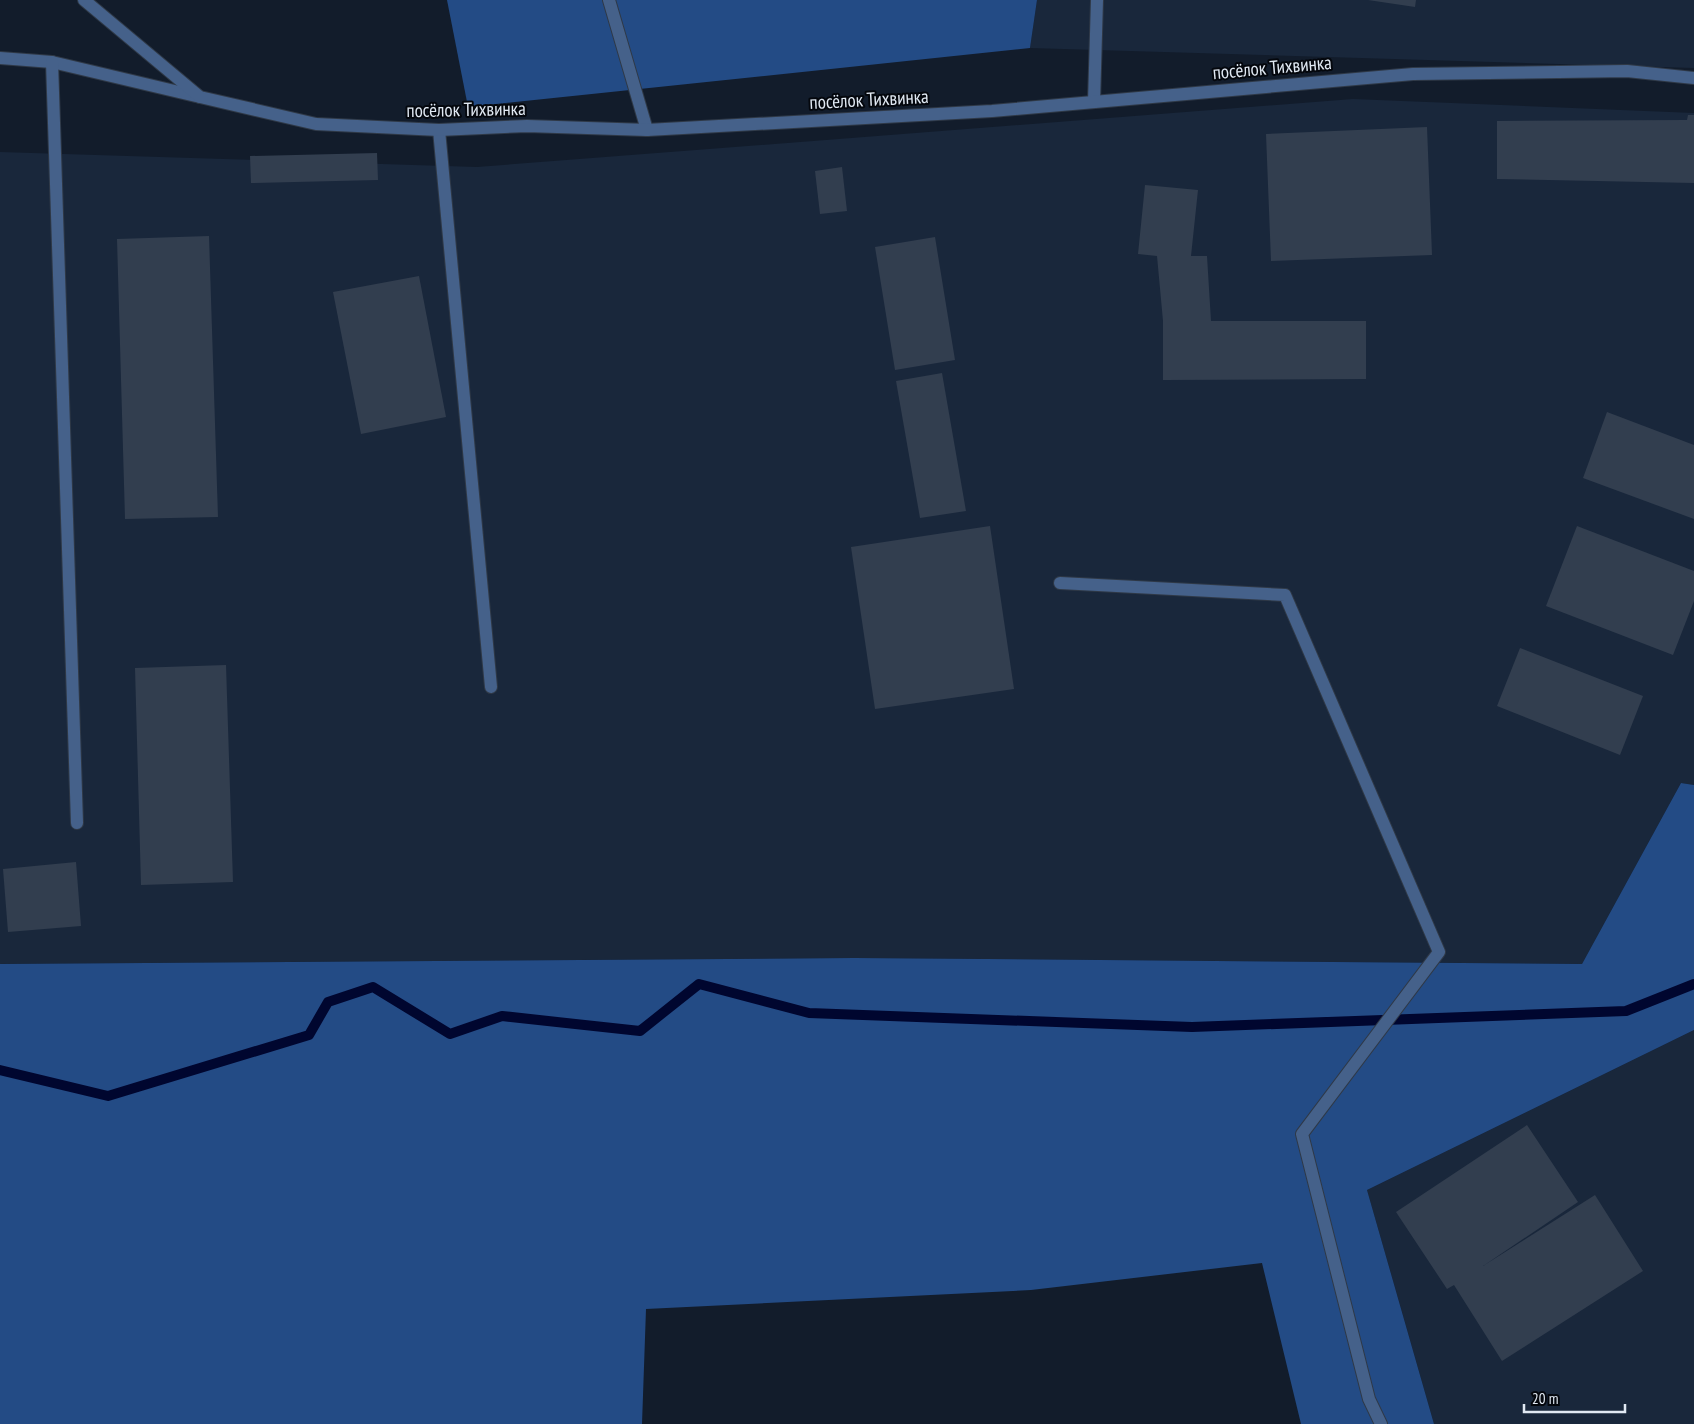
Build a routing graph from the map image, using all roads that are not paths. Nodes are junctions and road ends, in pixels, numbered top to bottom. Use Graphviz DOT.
graph roads {
  1 [pos="84,0"];
  2 [pos="610,0"];
  3 [pos="1097,0"];
  4 [pos="0,58"];
  5 [pos="52,62"];
  6 [pos="1694,78"];
  7 [pos="200,97"];
  8 [pos="1094,102"];
  9 [pos="439,130"];
  10 [pos="647,130"];
  11 [pos="1060,583"];
  12 [pos="491,687"];
  13 [pos="78,823"];
  14 [pos="1381,1424"];
  1 -- 7 [label="street, посёлок Тихвинка"];
  2 -- 10 [label="street"];
  3 -- 8 [label="street"];
  4 -- 5 [label="street"];
  5 -- 7 [label="street"];
  5 -- 13 [label="street"];
  6 -- 8 [label="street, посёлок Тихвинка"];
  7 -- 9 [label="street, посёлок Тихвинка"];
  8 -- 10 [label="street, посёлок Тихвинка"];
  9 -- 10 [label="street, посёлок Тихвинка"];
  9 -- 12 [label="street"];
  11 -- 14 [label="street"];
}
